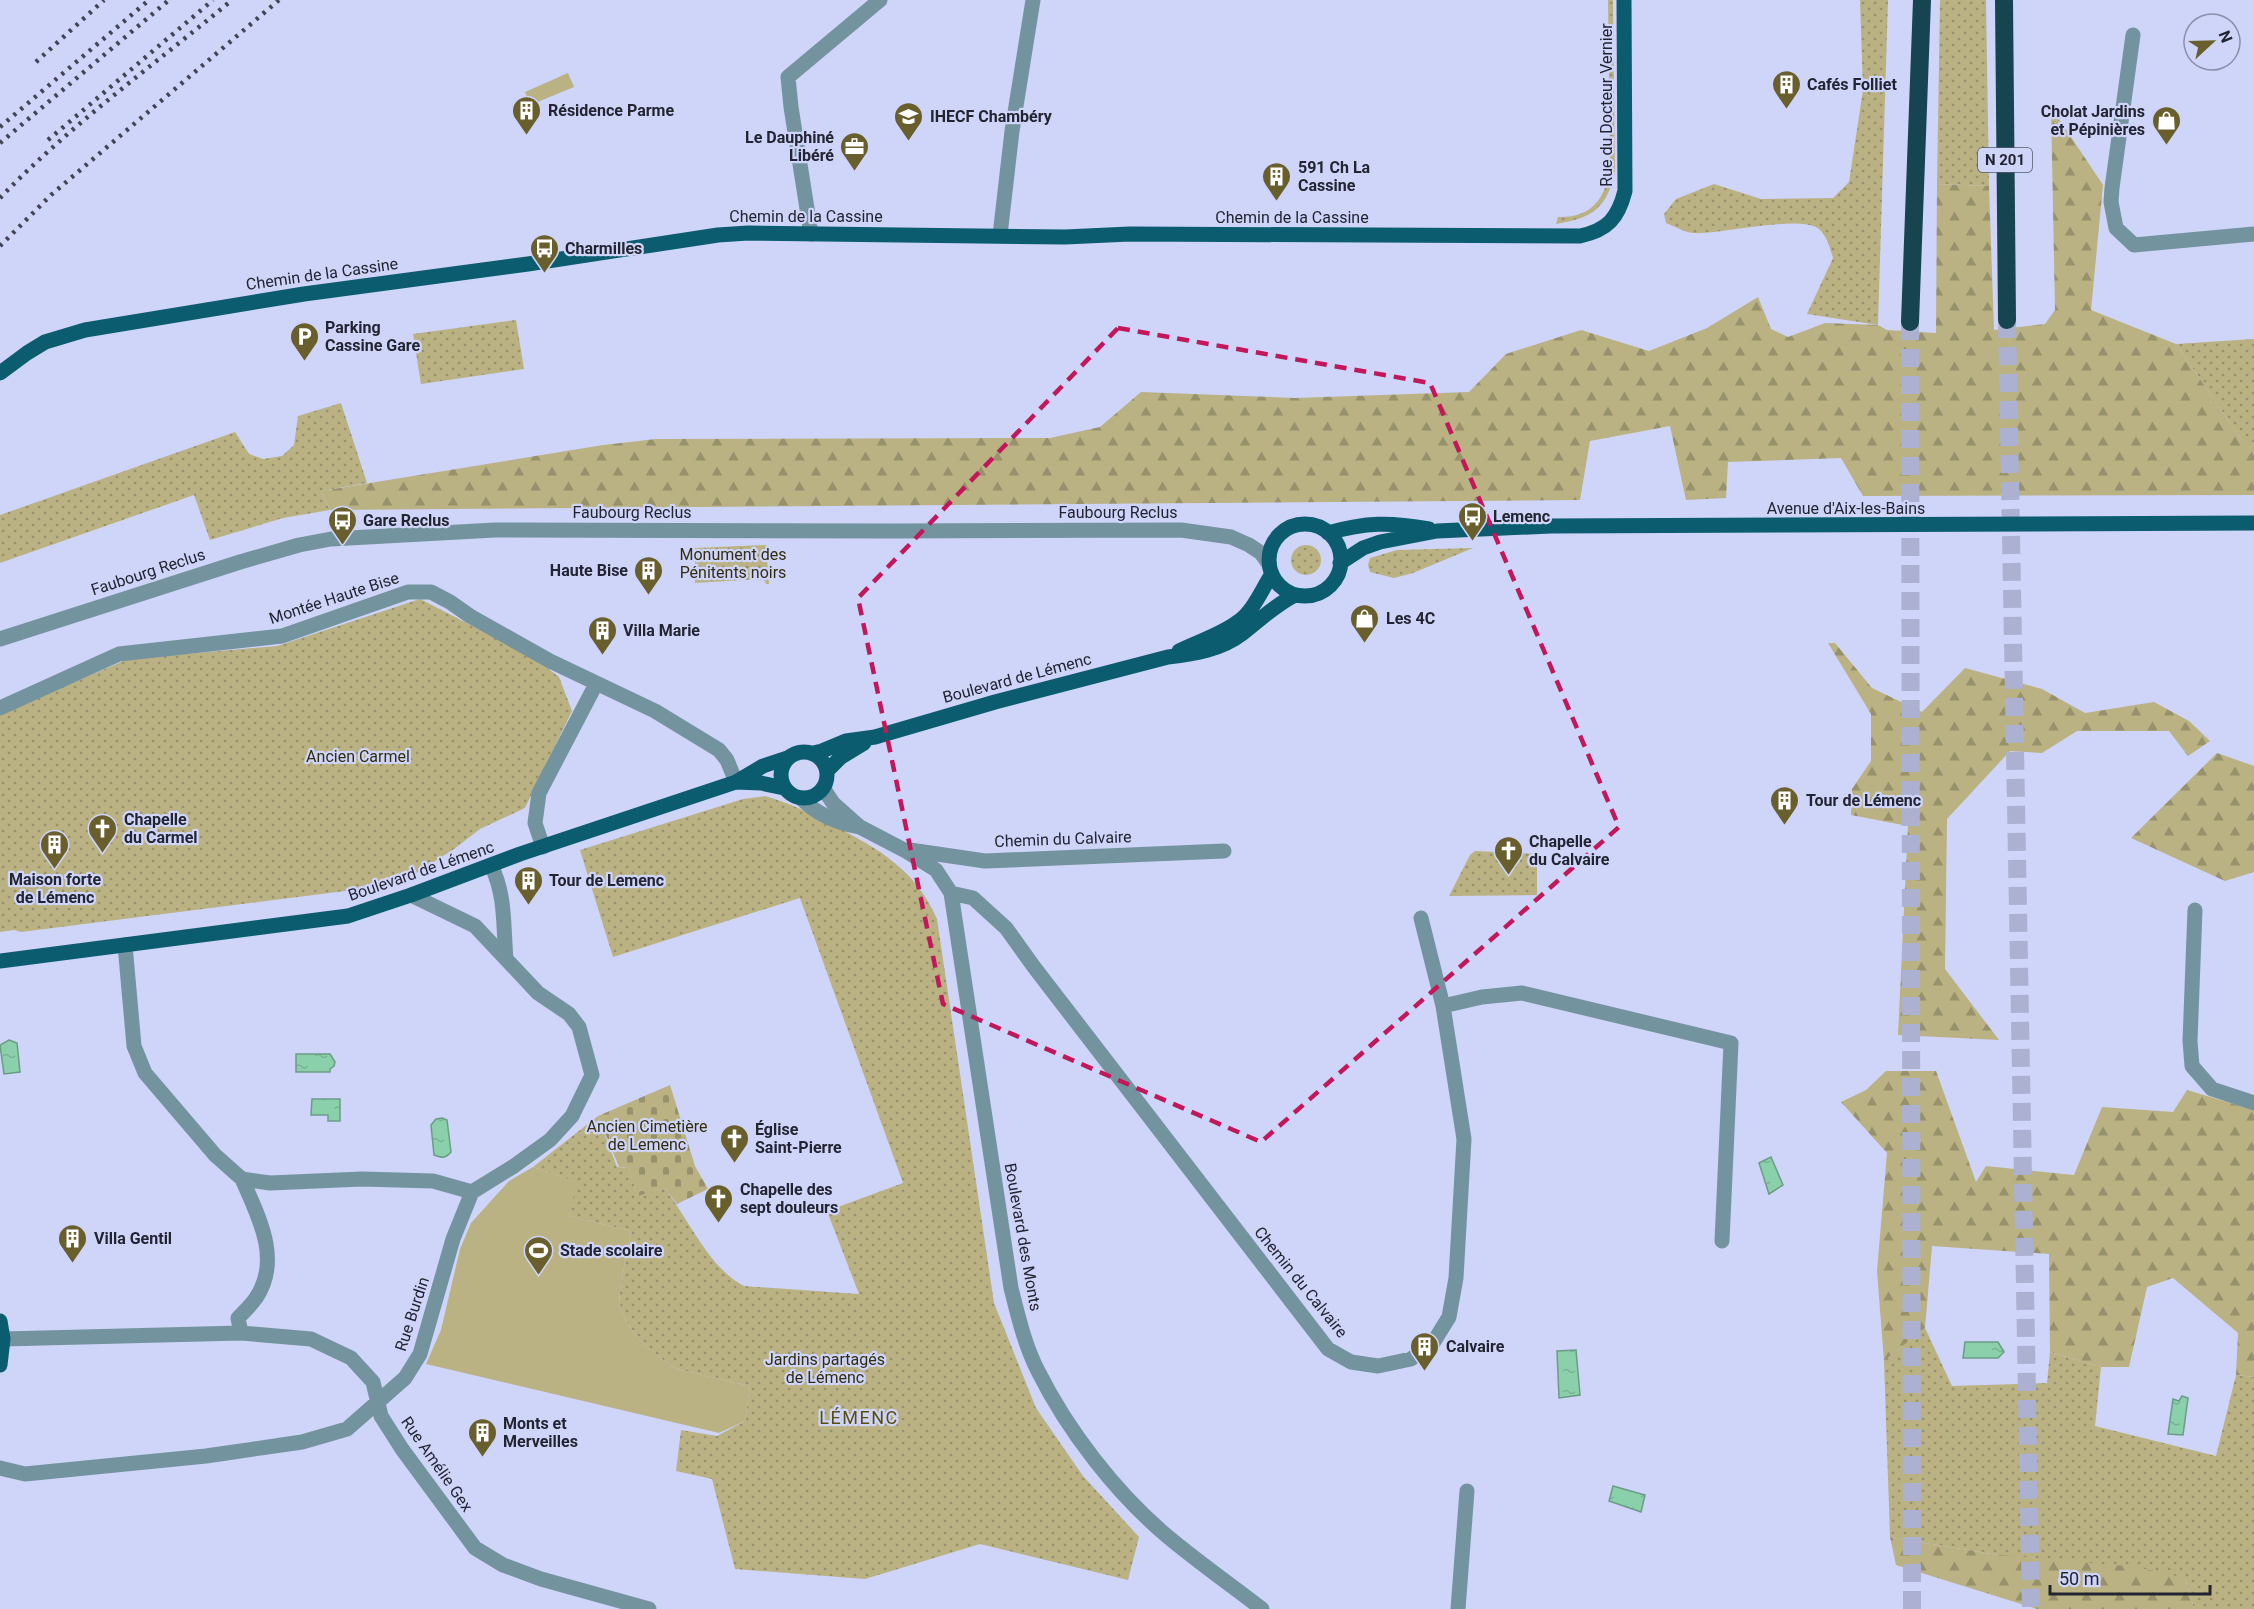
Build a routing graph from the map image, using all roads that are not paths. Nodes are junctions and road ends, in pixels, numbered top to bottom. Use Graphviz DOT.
graph roads {
  1 [pos="880,0"];
  2 [pos="1034,0"];
  3 [pos="1624,0"];
  4 [pos="1922,0"];
  5 [pos="2004,0"];
  6 [pos="2133,35"];
  7 [pos="1620,209"];
  8 [pos="811,234"];
  9 [pos="2254,234"];
  10 [pos="1000,236"];
  11 [pos="2007,320"];
  12 [pos="1910,322"];
  13 [pos="0,373"];
  14 [pos="2254,523"];
  15 [pos="1437,531"];
  16 [pos="1328,533"];
  17 [pos="1340,563"];
  18 [pos="1270,569"];
  19 [pos="1295,595"];
  20 [pos="0,639"];
  21 [pos="1168,657"];
  22 [pos="596,684"];
  23 [pos="0,708"];
  24 [pos="875,736"];
  25 [pos="813,753"];
  26 [pos="787,758"];
  27 [pos="827,771"];
  28 [pos="736,782"];
  29 [pos="784,788"];
  30 [pos="823,788"];
  31 [pos="801,798"];
  32 [pos="860,827"];
  33 [pos="543,847"];
  34 [pos="904,850"];
  35 [pos="1224,851"];
  36 [pos="491,865"];
  37 [pos="951,893"];
  38 [pos="411,895"];
  39 [pos="2195,910"];
  40 [pos="1421,918"];
  41 [pos="125,945"];
  42 [pos="507,959"];
  43 [pos="0,961"];
  44 [pos="1443,1006"];
  45 [pos="2254,1102"];
  46 [pos="242,1179"];
  47 [pos="472,1192"];
  48 [pos="1722,1241"];
  49 [pos="0,1321"];
  50 [pos="241,1333"];
  51 [pos="3,1339"];
  52 [pos="0,1365"];
  53 [pos="379,1401"];
  54 [pos="0,1468"];
  55 [pos="1467,1491"];
  56 [pos="649,1609"];
  57 [pos="1262,1609"];
  58 [pos="1458,1609"];
  1 -- 8 [label="street"];
  2 -- 10 [label="street"];
  3 -- 7 [label="main road, Rue du Docteur Vernier"];
  4 -- 12 [label="highway"];
  5 -- 11 [label="highway, N 201"];
  6 -- 9 [label="street"];
  7 -- 10 [label="main road, Chemin de la Cassine"];
  8 -- 10 [label="main road, Chemin de la Cassine"];
  8 -- 13 [label="main road, Chemin de la Cassine"];
  14 -- 15 [label="main road, Avenue d'Aix-les-Bains"];
  15 -- 16 [label="main road, Avenue d'Aix-les-Bains"];
  15 -- 17 [label="main road, Avenue d'Aix-les-Bains"];
  16 -- 17 [label="main road"];
  16 -- 18 [label="main road"];
  17 -- 19 [label="main road"];
  18 -- 19 [label="main road"];
  18 -- 20 [label="street, Faubourg Reclus"];
  18 -- 21 [label="main road, Boulevard de Lémenc"];
  19 -- 21 [label="main road, Boulevard de Lémenc"];
  21 -- 24 [label="main road, Boulevard de Lémenc"];
  22 -- 23 [label="street, Montée Haute Bise"];
  22 -- 28 [label="street, Montée Haute Bise"];
  22 -- 33 [label="street"];
  24 -- 25 [label="main road, Boulevard de Lémenc"];
  24 -- 27 [label="main road, Boulevard de Lémenc"];
  25 -- 26 [label="main road"];
  25 -- 27 [label="main road"];
  26 -- 28 [label="main road, Boulevard de Lémenc"];
  26 -- 29 [label="main road"];
  27 -- 30 [label="main road"];
  28 -- 29 [label="main road, Boulevard de Lémenc"];
  28 -- 33 [label="main road, Boulevard de Lémenc"];
  29 -- 31 [label="main road"];
  30 -- 31 [label="main road"];
  30 -- 32 [label="street"];
  31 -- 32 [label="street"];
  32 -- 34 [label="street, Boulevard des Monts"];
  33 -- 36 [label="main road, Boulevard de Lémenc"];
  34 -- 35 [label="street, Chemin du Calvaire"];
  34 -- 37 [label="street, Boulevard des Monts"];
  36 -- 38 [label="main road, Boulevard de Lémenc"];
  36 -- 42 [label="street"];
  37 -- 44 [label="street, Chemin du Calvaire"];
  37 -- 57 [label="street, Boulevard des Monts"];
  38 -- 41 [label="main road, Boulevard de Lémenc"];
  38 -- 42 [label="street"];
  39 -- 45 [label="street"];
  40 -- 44 [label="street, Chemin du Calvaire"];
  41 -- 43 [label="main road, Boulevard de Lémenc"];
  41 -- 46 [label="street"];
  42 -- 47 [label="street"];
  44 -- 48 [label="street"];
  46 -- 47 [label="street"];
  46 -- 50 [label="street"];
  47 -- 53 [label="street, Rue Burdin"];
  49 -- 51 [label="main road"];
  50 -- 51 [label="street, Rue Amélie Gex"];
  50 -- 53 [label="street, Rue Amélie Gex"];
  51 -- 52 [label="main road"];
  53 -- 54 [label="street, Rue Burdin"];
  53 -- 56 [label="street, Rue Amélie Gex"];
  55 -- 58 [label="street"];
}
